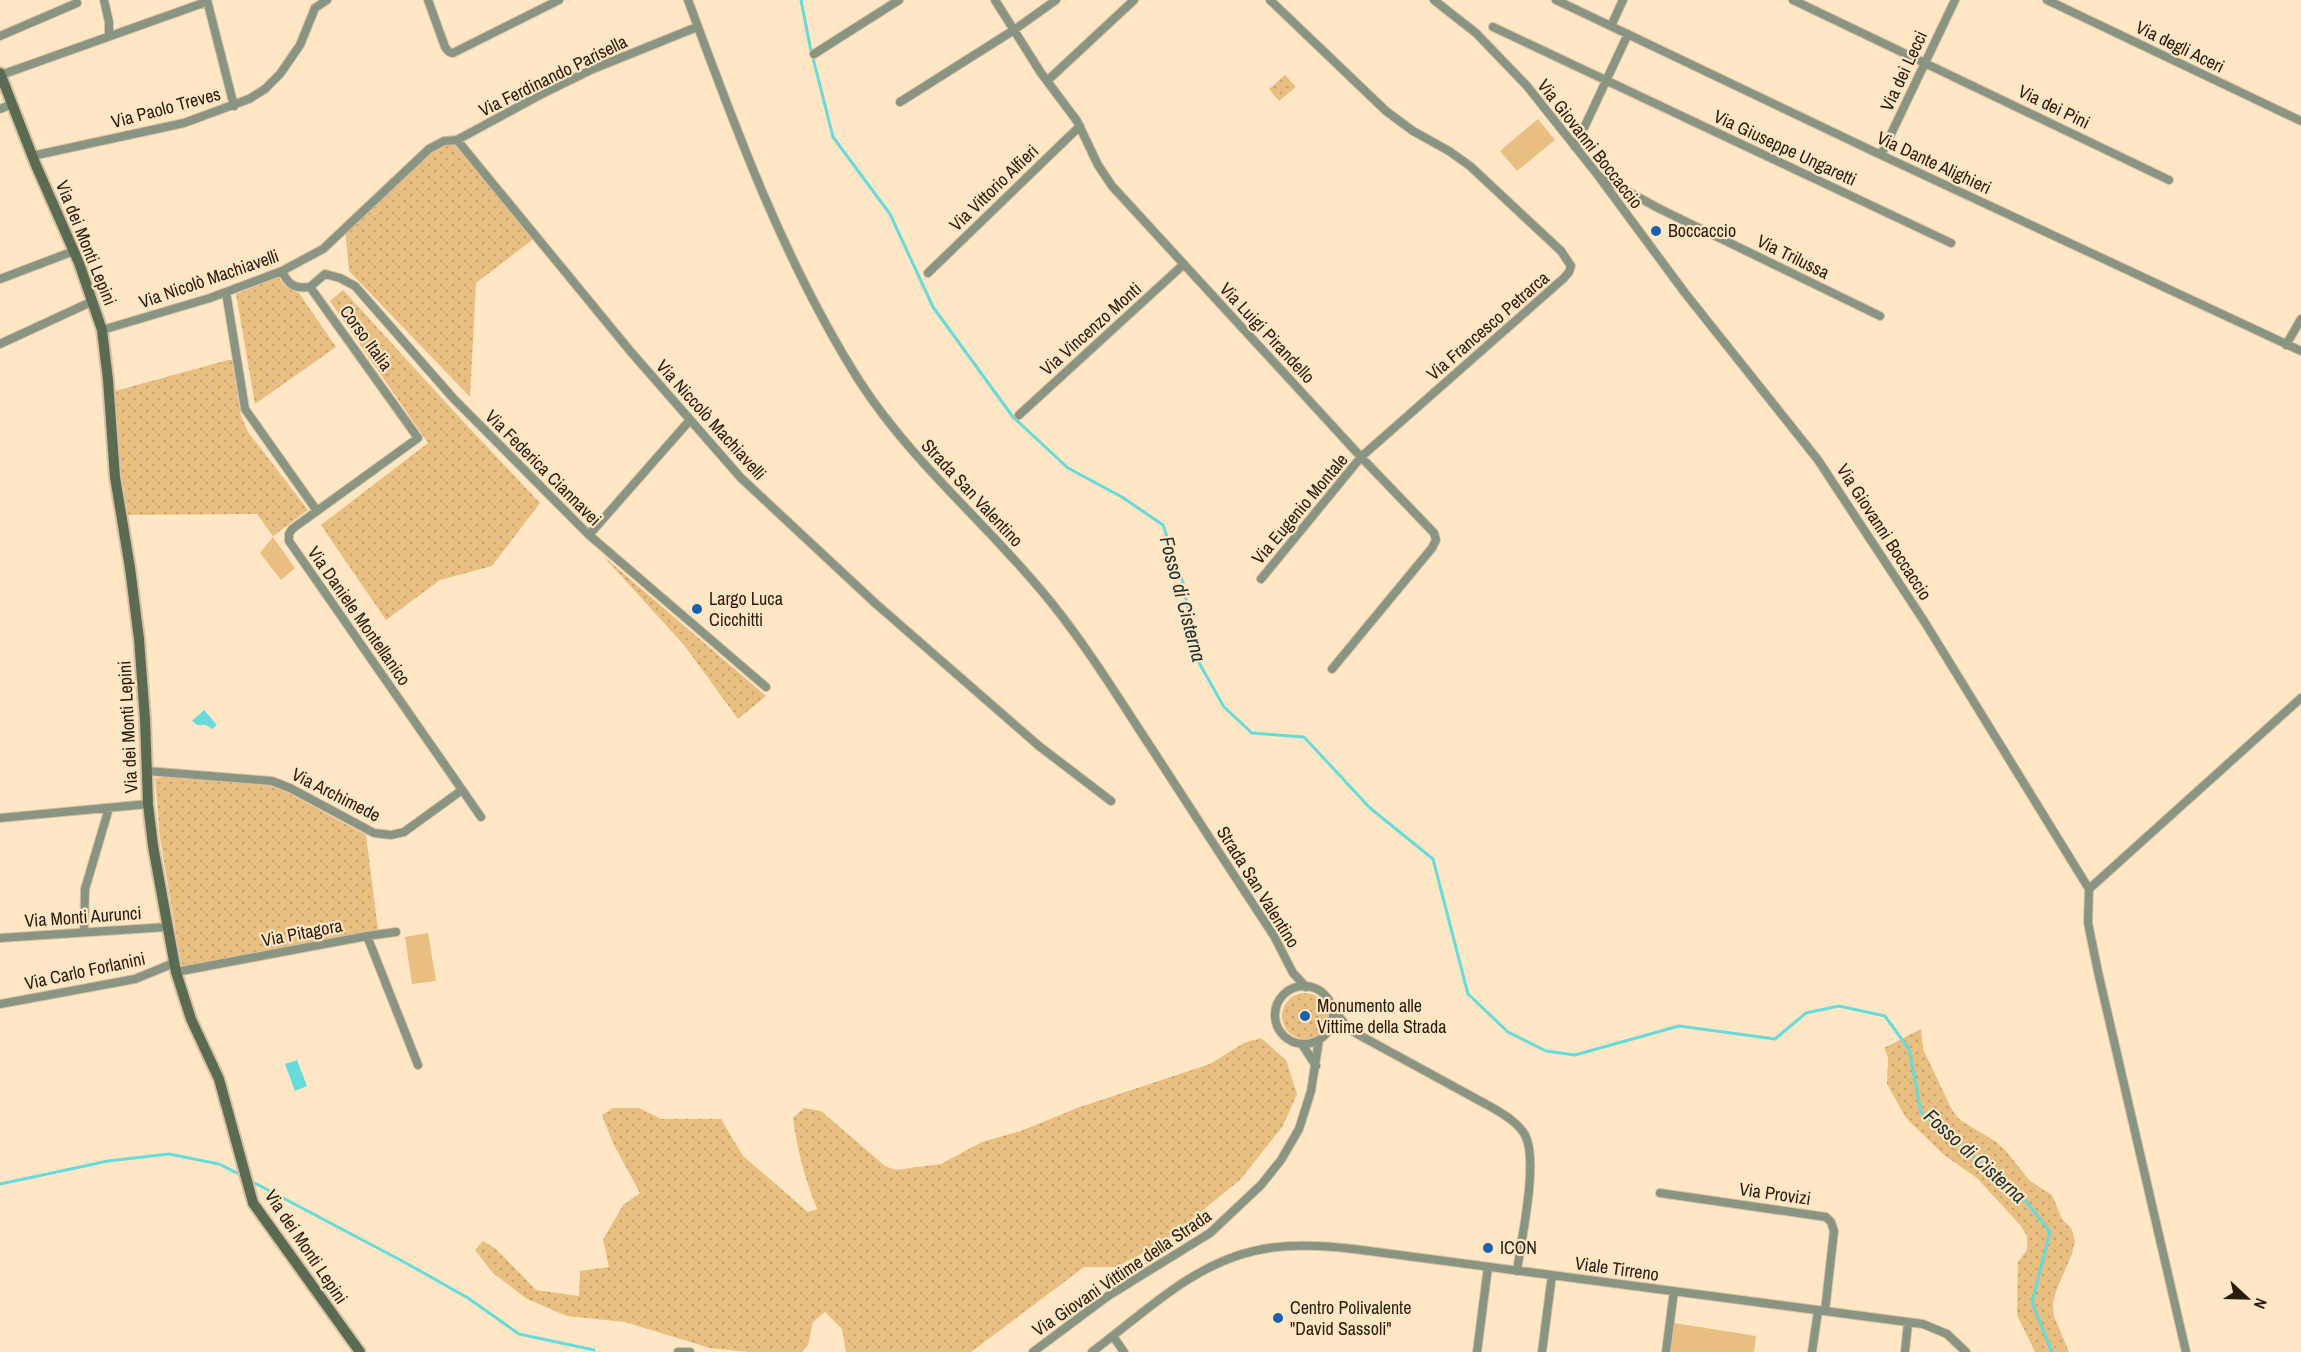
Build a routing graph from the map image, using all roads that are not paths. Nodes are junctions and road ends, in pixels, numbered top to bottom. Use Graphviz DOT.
graph roads {
  1 [pos="104,0"];
  2 [pos="327,0"];
  3 [pos="428,0"];
  4 [pos="559,0"];
  5 [pos="688,0"];
  6 [pos="899,0"];
  7 [pos="995,0"];
  8 [pos="1056,0"];
  9 [pos="1134,0"];
  10 [pos="1270,0"];
  11 [pos="1434,0"];
  12 [pos="1556,0"];
  13 [pos="1623,0"];
  14 [pos="1793,0"];
  15 [pos="1955,0"];
  16 [pos="2047,0"];
  17 [pos="207,1"];
  18 [pos="77,3"];
  19 [pos="1611,26"];
  20 [pos="698,27"];
  21 [pos="1493,27"];
  22 [pos="1014,30"];
  23 [pos="1628,34"];
  24 [pos="109,35"];
  25 [pos="0,36"];
  26 [pos="814,54"];
  27 [pos="1925,62"];
  28 [pos="0,74"];
  29 [pos="1606,80"];
  30 [pos="1047,81"];
  31 [pos="900,102"];
  32 [pos="12,104"];
  33 [pos="234,106"];
  34 [pos="0,109"];
  35 [pos="2301,122"];
  36 [pos="1080,126"];
  37 [pos="457,140"];
  38 [pos="1575,147"];
  39 [pos="1881,155"];
  40 [pos="32,156"];
  41 [pos="1597,174"];
  42 [pos="2169,180"];
  43 [pos="1951,243"];
  44 [pos="74,251"];
  45 [pos="1184,264"];
  46 [pos="282,271"];
  47 [pos="928,273"];
  48 [pos="0,279"];
  49 [pos="310,286"];
  50 [pos="225,292"];
  51 [pos="93,301"];
  52 [pos="1880,316"];
  53 [pos="2301,319"];
  54 [pos="102,330"];
  55 [pos="0,344"];
  56 [pos="2286,345"];
  57 [pos="2301,351"];
  58 [pos="1019,415"];
  59 [pos="690,420"];
  60 [pos="418,438"];
  61 [pos="1361,458"];
  62 [pos="317,511"];
  63 [pos="589,535"];
  64 [pos="1261,579"];
  65 [pos="1332,669"];
  66 [pos="766,687"];
  67 [pos="2301,698"];
  68 [pos="147,771"];
  69 [pos="462,790"];
  70 [pos="1111,801"];
  71 [pos="148,804"];
  72 [pos="109,808"];
  73 [pos="481,817"];
  74 [pos="0,818"];
  75 [pos="2089,889"];
  76 [pos="167,927"];
  77 [pos="84,932"];
  78 [pos="396,932"];
  79 [pos="367,936"];
  80 [pos="0,938"];
  81 [pos="175,967"];
  82 [pos="1293,973"];
  83 [pos="1306,987"];
  84 [pos="1289,991"];
  85 [pos="0,1004"];
  86 [pos="1332,1008"];
  87 [pos="1328,1030"];
  88 [pos="1350,1030"];
  89 [pos="1319,1040"];
  90 [pos="1302,1044"];
  91 [pos="418,1065"];
  92 [pos="1316,1066"];
  93 [pos="1660,1193"];
  94 [pos="1488,1267"];
  95 [pos="1517,1271"];
  96 [pos="1552,1275"];
  97 [pos="1674,1292"];
  98 [pos="1821,1311"];
  99 [pos="1908,1322"];
  100 [pos="1113,1336"];
  101 [pos="360,1352"];
  102 [pos="678,1352"];
  103 [pos="690,1352"];
  104 [pos="1033,1352"];
  105 [pos="1092,1352"];
  106 [pos="1124,1352"];
  107 [pos="1477,1352"];
  108 [pos="1542,1352"];
  109 [pos="1666,1352"];
  110 [pos="1812,1352"];
  111 [pos="1905,1352"];
  112 [pos="1966,1352"];
  113 [pos="2186,1352"];
  1 -- 24 [label="street"];
  2 -- 33 [label="street, Via Paolo Treves"];
  3 -- 4 [label="street"];
  5 -- 20 [label="street, Strada San Valentino"];
  6 -- 26 [label="street"];
  7 -- 22 [label="street, Via Luigi Pirandello"];
  8 -- 22 [label="street"];
  9 -- 30 [label="street"];
  10 -- 61 [label="street, Via Francesco Petrarca"];
  11 -- 38 [label="street, Via Giovanni Boccaccio"];
  12 -- 19 [label="street, Via Dante Alighieri"];
  13 -- 19 [label="street"];
  14 -- 27 [label="street, Via dei Pini"];
  15 -- 27 [label="street, Via dei Lecci"];
  16 -- 35 [label="street, Via degli Aceri"];
  17 -- 24 [label="street"];
  17 -- 33 [label="street"];
  18 -- 25 [label="street"];
  19 -- 23 [label="street, Via Dante Alighieri"];
  20 -- 37 [label="street, Via Ferdinando Parisella"];
  20 -- 82 [label="street, Strada San Valentino"];
  21 -- 29 [label="street, Via Giuseppe Ungaretti"];
  22 -- 30 [label="street, Via Luigi Pirandello"];
  22 -- 31 [label="street"];
  23 -- 29 [label="street"];
  23 -- 39 [label="street, Via Dante Alighieri"];
  24 -- 28 [label="street"];
  27 -- 39 [label="street, Via dei Lecci"];
  27 -- 42 [label="street, Via dei Pini"];
  28 -- 32 [label="street, Via dei Monti Lepini"];
  29 -- 38 [label="street"];
  29 -- 43 [label="street, Via Giuseppe Ungaretti"];
  30 -- 36 [label="street, Via Luigi Pirandello"];
  32 -- 34 [label="street"];
  32 -- 40 [label="street, Via dei Monti Lepini"];
  33 -- 40 [label="street, Via Paolo Treves"];
  36 -- 45 [label="street, Via Luigi Pirandello"];
  36 -- 47 [label="street, Via Vittorio Alfieri"];
  37 -- 46 [label="street, Via Nicolò Machiavelli"];
  37 -- 59 [label="street, Via Niccolò Machiavelli"];
  38 -- 41 [label="street, Via Giovanni Boccaccio"];
  39 -- 56 [label="street, Via Dante Alighieri"];
  40 -- 44 [label="street, Via dei Monti Lepini"];
  41 -- 52 [label="street, Via Trilussa"];
  41 -- 75 [label="street, Via Giovanni Boccaccio"];
  44 -- 48 [label="street"];
  44 -- 51 [label="street, Via dei Monti Lepini"];
  45 -- 58 [label="street, Via Vincenzo Monti"];
  45 -- 61 [label="street, Via Luigi Pirandello"];
  46 -- 49 [label="street"];
  46 -- 50 [label="street, Via Nicolò Machiavelli"];
  49 -- 60 [label="street, Corso Italia"];
  49 -- 63 [label="street, Via Federica Ciannavei"];
  50 -- 54 [label="street, Via Nicolò Machiavelli"];
  50 -- 62 [label="street"];
  51 -- 54 [label="street, Via dei Monti Lepini"];
  51 -- 55 [label="street"];
  53 -- 56 [label="street"];
  54 -- 68 [label="street, Via dei Monti Lepini"];
  56 -- 57 [label="street, Via Dante Alighieri"];
  59 -- 63 [label="street"];
  59 -- 70 [label="street, Via Niccolò Machiavelli"];
  60 -- 62 [label="street, Via Daniele Montellanico"];
  61 -- 64 [label="street, Via Eugenio Montale"];
  61 -- 65 [label="street, Via Luigi Pirandello"];
  62 -- 69 [label="street, Via Daniele Montellanico"];
  63 -- 66 [label="street, Via Federica Ciannavei"];
  67 -- 75 [label="street"];
  68 -- 69 [label="street, Via Archimede"];
  68 -- 71 [label="street, Via dei Monti Lepini"];
  69 -- 73 [label="street, Via Daniele Montellanico"];
  71 -- 72 [label="street"];
  71 -- 76 [label="street, Via dei Monti Lepini"];
  72 -- 74 [label="street"];
  72 -- 77 [label="street"];
  75 -- 113 [label="street"];
  76 -- 77 [label="street, Via Monti Aurunci"];
  76 -- 81 [label="street, Via dei Monti Lepini"];
  77 -- 80 [label="street, Via Monti Aurunci"];
  78 -- 79 [label="street"];
  79 -- 81 [label="street, Via Pitagora"];
  79 -- 91 [label="street, Via Pitagora"];
  81 -- 85 [label="street, Via Carlo Forlanini"];
  81 -- 101 [label="street, Via dei Monti Lepini"];
  82 -- 83 [label="street, Strada San Valentino"];
  82 -- 84 [label="street"];
  83 -- 84 [label="street"];
  83 -- 86 [label="street"];
  84 -- 90 [label="street"];
  86 -- 87 [label="street"];
  86 -- 88 [label="street"];
  87 -- 88 [label="street"];
  87 -- 89 [label="street"];
  88 -- 95 [label="street"];
  89 -- 90 [label="street"];
  89 -- 92 [label="street, Via Giovani Vittime della Strada"];
  90 -- 92 [label="street"];
  92 -- 104 [label="street, Via Giovani Vittime della Strada"];
  93 -- 98 [label="street, Via Provizi"];
  94 -- 95 [label="street, Viale Tirreno"];
  94 -- 100 [label="street, Viale Tirreno"];
  94 -- 107 [label="street"];
  95 -- 96 [label="street, Viale Tirreno"];
  96 -- 97 [label="street, Viale Tirreno"];
  96 -- 108 [label="street"];
  97 -- 98 [label="street, Viale Tirreno"];
  97 -- 109 [label="street"];
  98 -- 99 [label="street, Viale Tirreno"];
  98 -- 110 [label="street"];
  99 -- 111 [label="street"];
  99 -- 112 [label="street, Viale Tirreno"];
  100 -- 105 [label="street, Viale Tirreno"];
  100 -- 106 [label="street"];
  102 -- 103 [label="street"];
}
